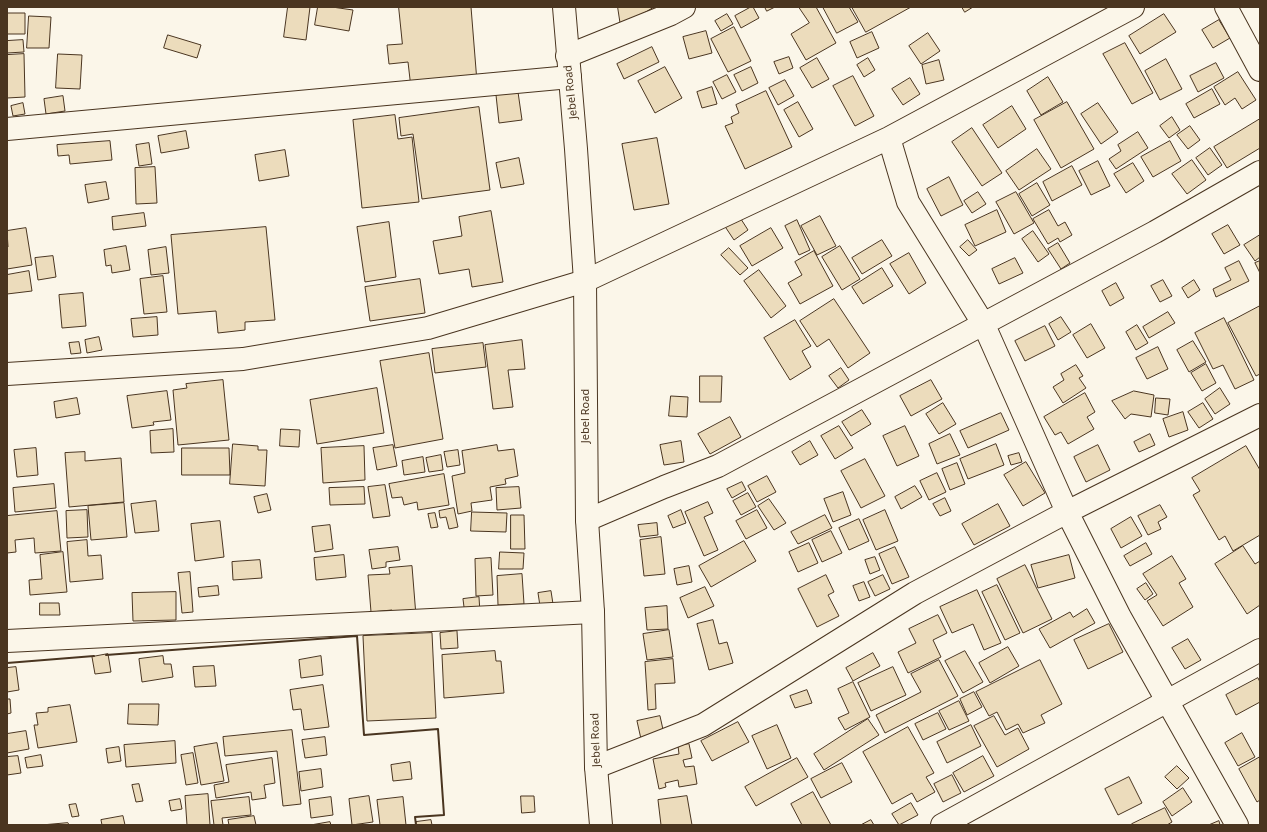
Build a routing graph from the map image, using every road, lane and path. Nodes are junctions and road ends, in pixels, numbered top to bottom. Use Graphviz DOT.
graph roads {
  1 [pos="564,7"];
  2 [pos="684,7"];
  3 [pos="1133,7"];
  4 [pos="1226,7"];
  5 [pos="568,66"];
  6 [pos="1260,70"];
  7 [pos="7,129"];
  8 [pos="889,138"];
  9 [pos="1260,172"];
  10 [pos="585,281"];
  11 [pos="984,325"];
  12 [pos="7,374"];
  13 [pos="1260,415"];
  14 [pos="1067,512"];
  15 [pos="587,520"];
  16 [pos="593,612"];
  17 [pos="7,641"];
  18 [pos="1260,650"];
  19 [pos="1167,700"];
  20 [pos="596,767"];
  21 [pos="601,825"];
  22 [pos="942,825"];
  23 [pos="1237,825"];
  1 -- 5 [label="street, Jebel Road"];
  2 -- 5 [label="street"];
  3 -- 8 [label="street"];
  4 -- 6 [label="street"];
  5 -- 7 [label="street"];
  5 -- 10 [label="street, Jebel Road"];
  8 -- 10 [label="street"];
  8 -- 11 [label="street"];
  9 -- 11 [label="street"];
  10 -- 12 [label="street"];
  10 -- 15 [label="street, Jebel Road"];
  11 -- 14 [label="street"];
  11 -- 15 [label="street"];
  13 -- 14 [label="street"];
  14 -- 19 [label="street"];
  14 -- 20 [label="street"];
  15 -- 16 [label="street, Jebel Road"];
  16 -- 17 [label="street"];
  16 -- 20 [label="street, Jebel Road"];
  18 -- 19 [label="street"];
  19 -- 22 [label="street"];
  19 -- 23 [label="street"];
  20 -- 21 [label="street, Jebel Road"];
}
